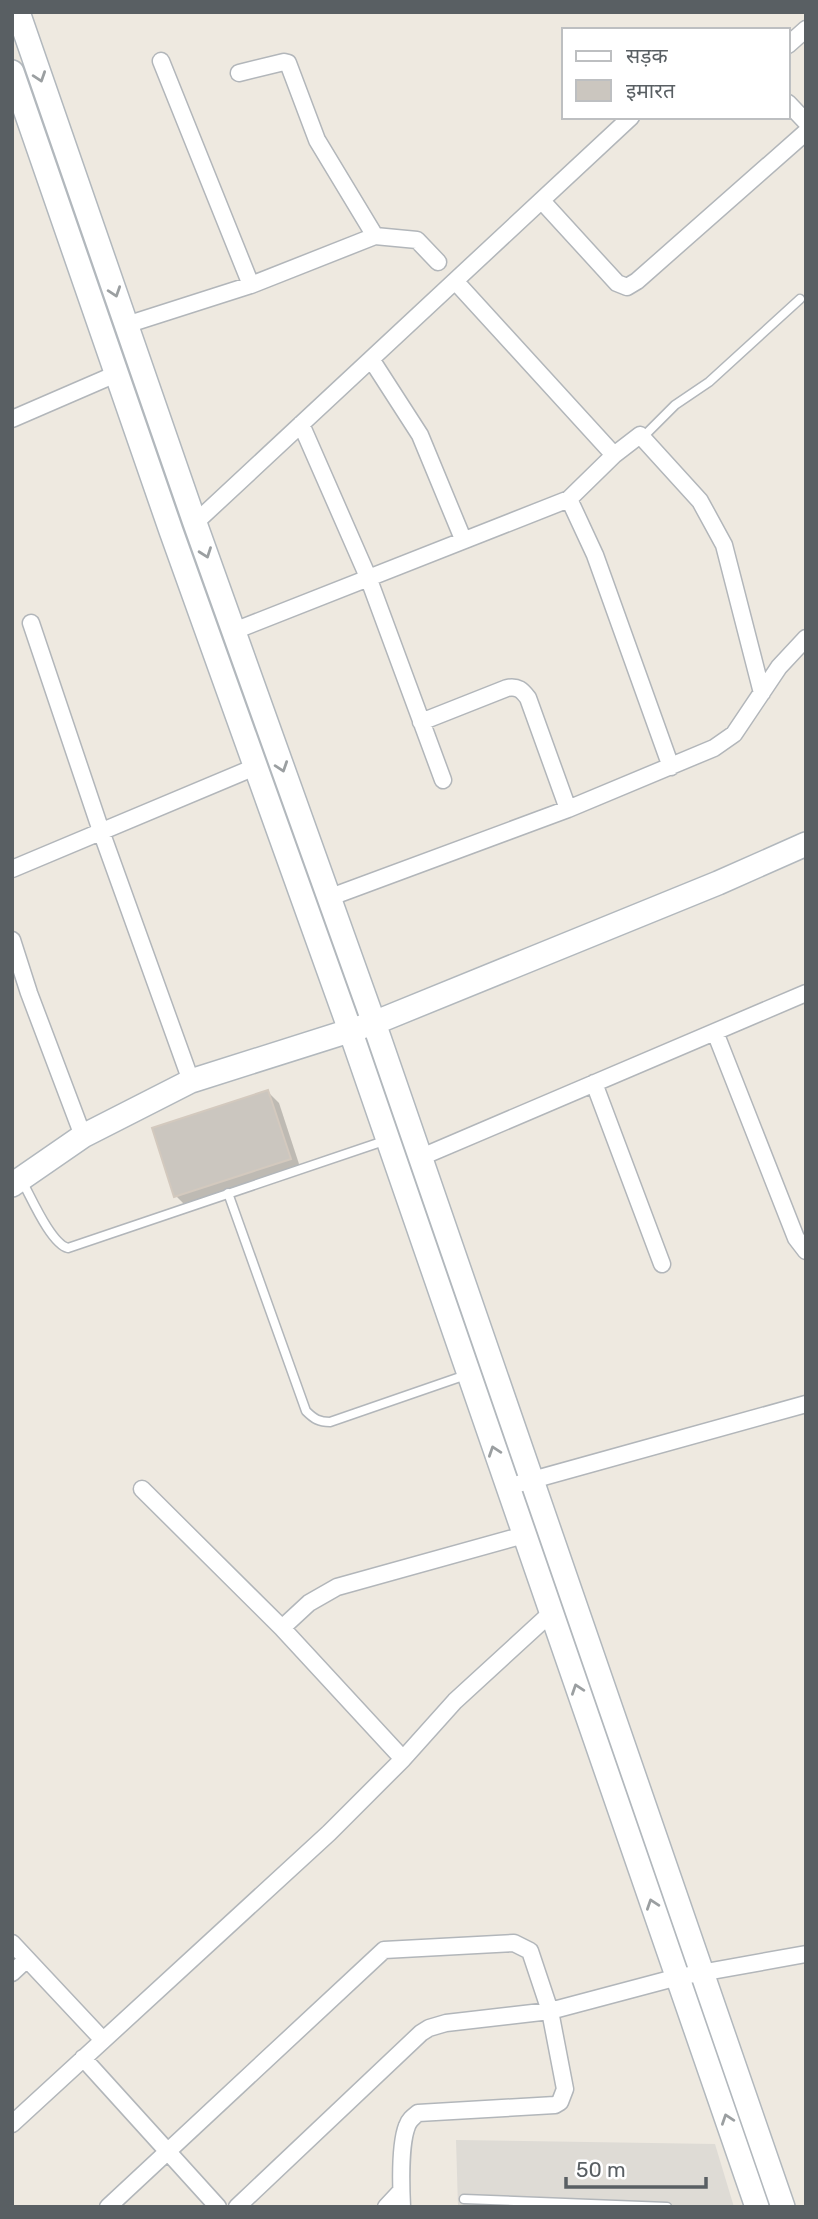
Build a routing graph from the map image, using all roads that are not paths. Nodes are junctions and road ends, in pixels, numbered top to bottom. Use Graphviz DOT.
graph roads {
  1 [pos="18,12"];
  2 [pos="806,29"];
  3 [pos="790,43"];
  4 [pos="161,61"];
  5 [pos="12,72"];
  6 [pos="239,72"];
  7 [pos="790,105"];
  8 [pos="629,119"];
  9 [pos="806,122"];
  10 [pos="806,132"];
  11 [pos="542,201"];
  12 [pos="375,236"];
  13 [pos="438,262"];
  14 [pos="456,282"];
  15 [pos="251,285"];
  16 [pos="800,299"];
  17 [pos="126,325"];
  18 [pos="371,359"];
  19 [pos="117,374"];
  20 [pos="12,419"];
  21 [pos="301,424"];
  22 [pos="643,436"];
  23 [pos="614,455"];
  24 [pos="569,499"];
  25 [pos="195,523"];
  26 [pos="463,539"];
  27 [pos="368,577"];
  28 [pos="31,624"];
  29 [pos="234,631"];
  30 [pos="806,638"];
  31 [pos="762,693"];
  32 [pos="421,722"];
  33 [pos="255,767"];
  34 [pos="671,767"];
  35 [pos="443,780"];
  36 [pos="568,809"];
  37 [pos="101,831"];
  38 [pos="806,844"];
  39 [pos="12,869"];
  40 [pos="328,898"];
  41 [pos="12,940"];
  42 [pos="806,993"];
  43 [pos="374,1023"];
  44 [pos="350,1030"];
  45 [pos="715,1032"];
  46 [pos="191,1081"];
  47 [pos="594,1083"];
  48 [pos="83,1136"];
  49 [pos="387,1140"];
  50 [pos="419,1158"];
  51 [pos="17,1182"];
  52 [pos="228,1193"];
  53 [pos="806,1251"];
  54 [pos="662,1264"];
  55 [pos="468,1375"];
  56 [pos="806,1404"];
  57 [pos="531,1480"];
  58 [pos="507,1487"];
  59 [pos="142,1489"];
  60 [pos="524,1535"];
  61 [pos="551,1613"];
  62 [pos="282,1628"];
  63 [pos="403,1759"];
  64 [pos="12,1943"];
  65 [pos="806,1954"];
  66 [pos="27,1959"];
  67 [pos="12,1973"];
  68 [pos="701,1973"];
  69 [pos="678,1977"];
  70 [pos="550,2011"];
  71 [pos="102,2039"];
  72 [pos="83,2058"];
  73 [pos="12,2124"];
  74 [pos="166,2152"];
  75 [pos="402,2199"];
  76 [pos="464,2199"];
  77 [pos="505,2203"];
  78 [pos="596,2206"];
  79 [pos="108,2207"];
  80 [pos="218,2207"];
  81 [pos="237,2207"];
  82 [pos="386,2207"];
  83 [pos="667,2207"];
  84 [pos="757,2207"];
  85 [pos="783,2207"];
  1 -- 17 [label="main road, one-way"];
  2 -- 3 [label="street"];
  4 -- 15 [label="street"];
  5 -- 19 [label="main road"];
  6 -- 12 [label="street"];
  7 -- 9 [label="street"];
  8 -- 11 [label="street"];
  10 -- 11 [label="street"];
  11 -- 14 [label="street"];
  12 -- 13 [label="street"];
  12 -- 15 [label="street"];
  14 -- 18 [label="street"];
  14 -- 23 [label="street"];
  15 -- 17 [label="street"];
  16 -- 22 [label="lane"];
  17 -- 25 [label="main road"];
  18 -- 21 [label="street"];
  18 -- 26 [label="street"];
  19 -- 20 [label="street"];
  19 -- 33 [label="main road"];
  21 -- 25 [label="street"];
  21 -- 27 [label="street"];
  22 -- 23 [label="street"];
  22 -- 31 [label="street"];
  23 -- 24 [label="street"];
  24 -- 26 [label="street"];
  24 -- 34 [label="street"];
  25 -- 29 [label="main road, one-way"];
  26 -- 27 [label="street"];
  27 -- 29 [label="street"];
  27 -- 32 [label="street"];
  28 -- 37 [label="street"];
  29 -- 40 [label="main road, one-way"];
  30 -- 31 [label="street"];
  31 -- 34 [label="street"];
  32 -- 35 [label="street"];
  32 -- 36 [label="street"];
  33 -- 37 [label="street"];
  33 -- 44 [label="main road"];
  34 -- 36 [label="street"];
  36 -- 40 [label="street"];
  37 -- 39 [label="street"];
  37 -- 46 [label="street"];
  38 -- 43 [label="main road"];
  40 -- 43 [label="main road"];
  41 -- 48 [label="street"];
  42 -- 45 [label="street"];
  43 -- 44 [label="main road"];
  43 -- 50 [label="main road"];
  44 -- 46 [label="main road"];
  44 -- 49 [label="main road"];
  45 -- 47 [label="street"];
  45 -- 53 [label="street"];
  46 -- 48 [label="main road"];
  47 -- 50 [label="street"];
  47 -- 54 [label="street"];
  48 -- 51 [label="main road"];
  49 -- 52 [label="lane"];
  49 -- 55 [label="main road"];
  50 -- 57 [label="main road"];
  51 -- 52 [label="lane"];
  52 -- 55 [label="lane"];
  58 -- 55 [label="main road, one-way"];
  56 -- 57 [label="street"];
  57 -- 58 [label="street"];
  57 -- 68 [label="main road"];
  58 -- 60 [label="main road"];
  59 -- 62 [label="street"];
  60 -- 61 [label="main road"];
  60 -- 62 [label="street"];
  61 -- 63 [label="street"];
  69 -- 61 [label="main road, one-way"];
  62 -- 63 [label="street"];
  63 -- 71 [label="street"];
  64 -- 66 [label="street"];
  65 -- 68 [label="street"];
  66 -- 67 [label="street"];
  66 -- 71 [label="street"];
  68 -- 69 [label="street"];
  68 -- 85 [label="main road"];
  69 -- 70 [label="street"];
  84 -- 69 [label="main road, one-way"];
  70 -- 74 [label="street"];
  70 -- 75 [label="street"];
  70 -- 81 [label="street"];
  71 -- 72 [label="street"];
  72 -- 73 [label="street"];
  72 -- 74 [label="street"];
  74 -- 79 [label="street"];
  74 -- 80 [label="street"];
  75 -- 82 [label="street"];
  76 -- 77 [label="lane"];
  77 -- 78 [label="lane"];
  78 -- 83 [label="lane"];
}
